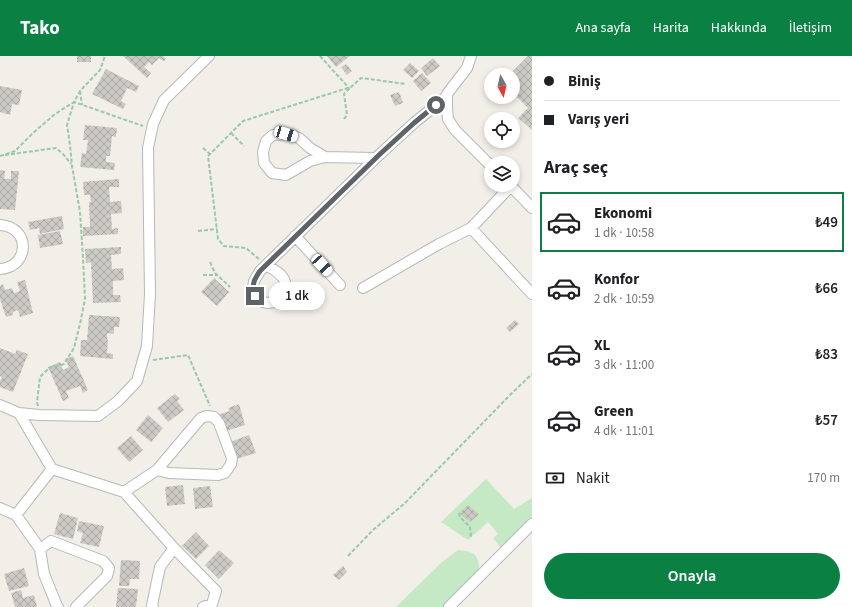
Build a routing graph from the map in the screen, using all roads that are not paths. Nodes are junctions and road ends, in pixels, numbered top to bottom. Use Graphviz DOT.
graph roads {
  1 [pos="209,56"];
  2 [pos="471,56"];
  3 [pos="447,96"];
  4 [pos="325,157"];
  5 [pos="375,158"];
  6 [pos="484,159"];
  7 [pos="504,192"];
  8 [pos="516,192"];
  9 [pos="532,208"];
  10 [pos="0,225"];
  11 [pos="471,228"];
  12 [pos="295,236"];
  13 [pos="266,265"];
  14 [pos="0,269"];
  15 [pos="340,285"];
  16 [pos="363,288"];
  17 [pos="532,294"];
  18 [pos="0,405"];
  19 [pos="19,412"];
  20 [pos="52,469"];
  21 [pos="157,470"];
  22 [pos="124,492"];
  23 [pos="0,508"];
  24 [pos="16,515"];
  25 [pos="532,524"];
  26 [pos="174,548"];
  27 [pos="40,549"];
  28 [pos="58,607"];
  29 [pos="76,607"];
  30 [pos="154,607"];
  31 [pos="203,607"];
  32 [pos="449,607"];
  1 -- 19 [label="street"];
  2 -- 3 [label="street"];
  3 -- 5 [label="street"];
  3 -- 6 [label="street"];
  4 -- 4 [label="street"];
  4 -- 5 [label="street"];
  5 -- 12 [label="street"];
  7 -- 11 [label="street"];
  8 -- 9 [label="street"];
  10 -- 14 [label="street"];
  11 -- 16 [label="street"];
  11 -- 17 [label="street"];
  12 -- 13 [label="street"];
  12 -- 15 [label="street"];
  18 -- 19 [label="street"];
  19 -- 20 [label="street"];
  20 -- 22 [label="street"];
  20 -- 24 [label="street"];
  21 -- 21 [label="street"];
  21 -- 22 [label="street"];
  22 -- 26 [label="street"];
  23 -- 24 [label="street"];
  24 -- 27 [label="street"];
  25 -- 32 [label="street"];
  26 -- 30 [label="street"];
  26 -- 31 [label="street"];
  27 -- 28 [label="street"];
  27 -- 29 [label="street"];
}
